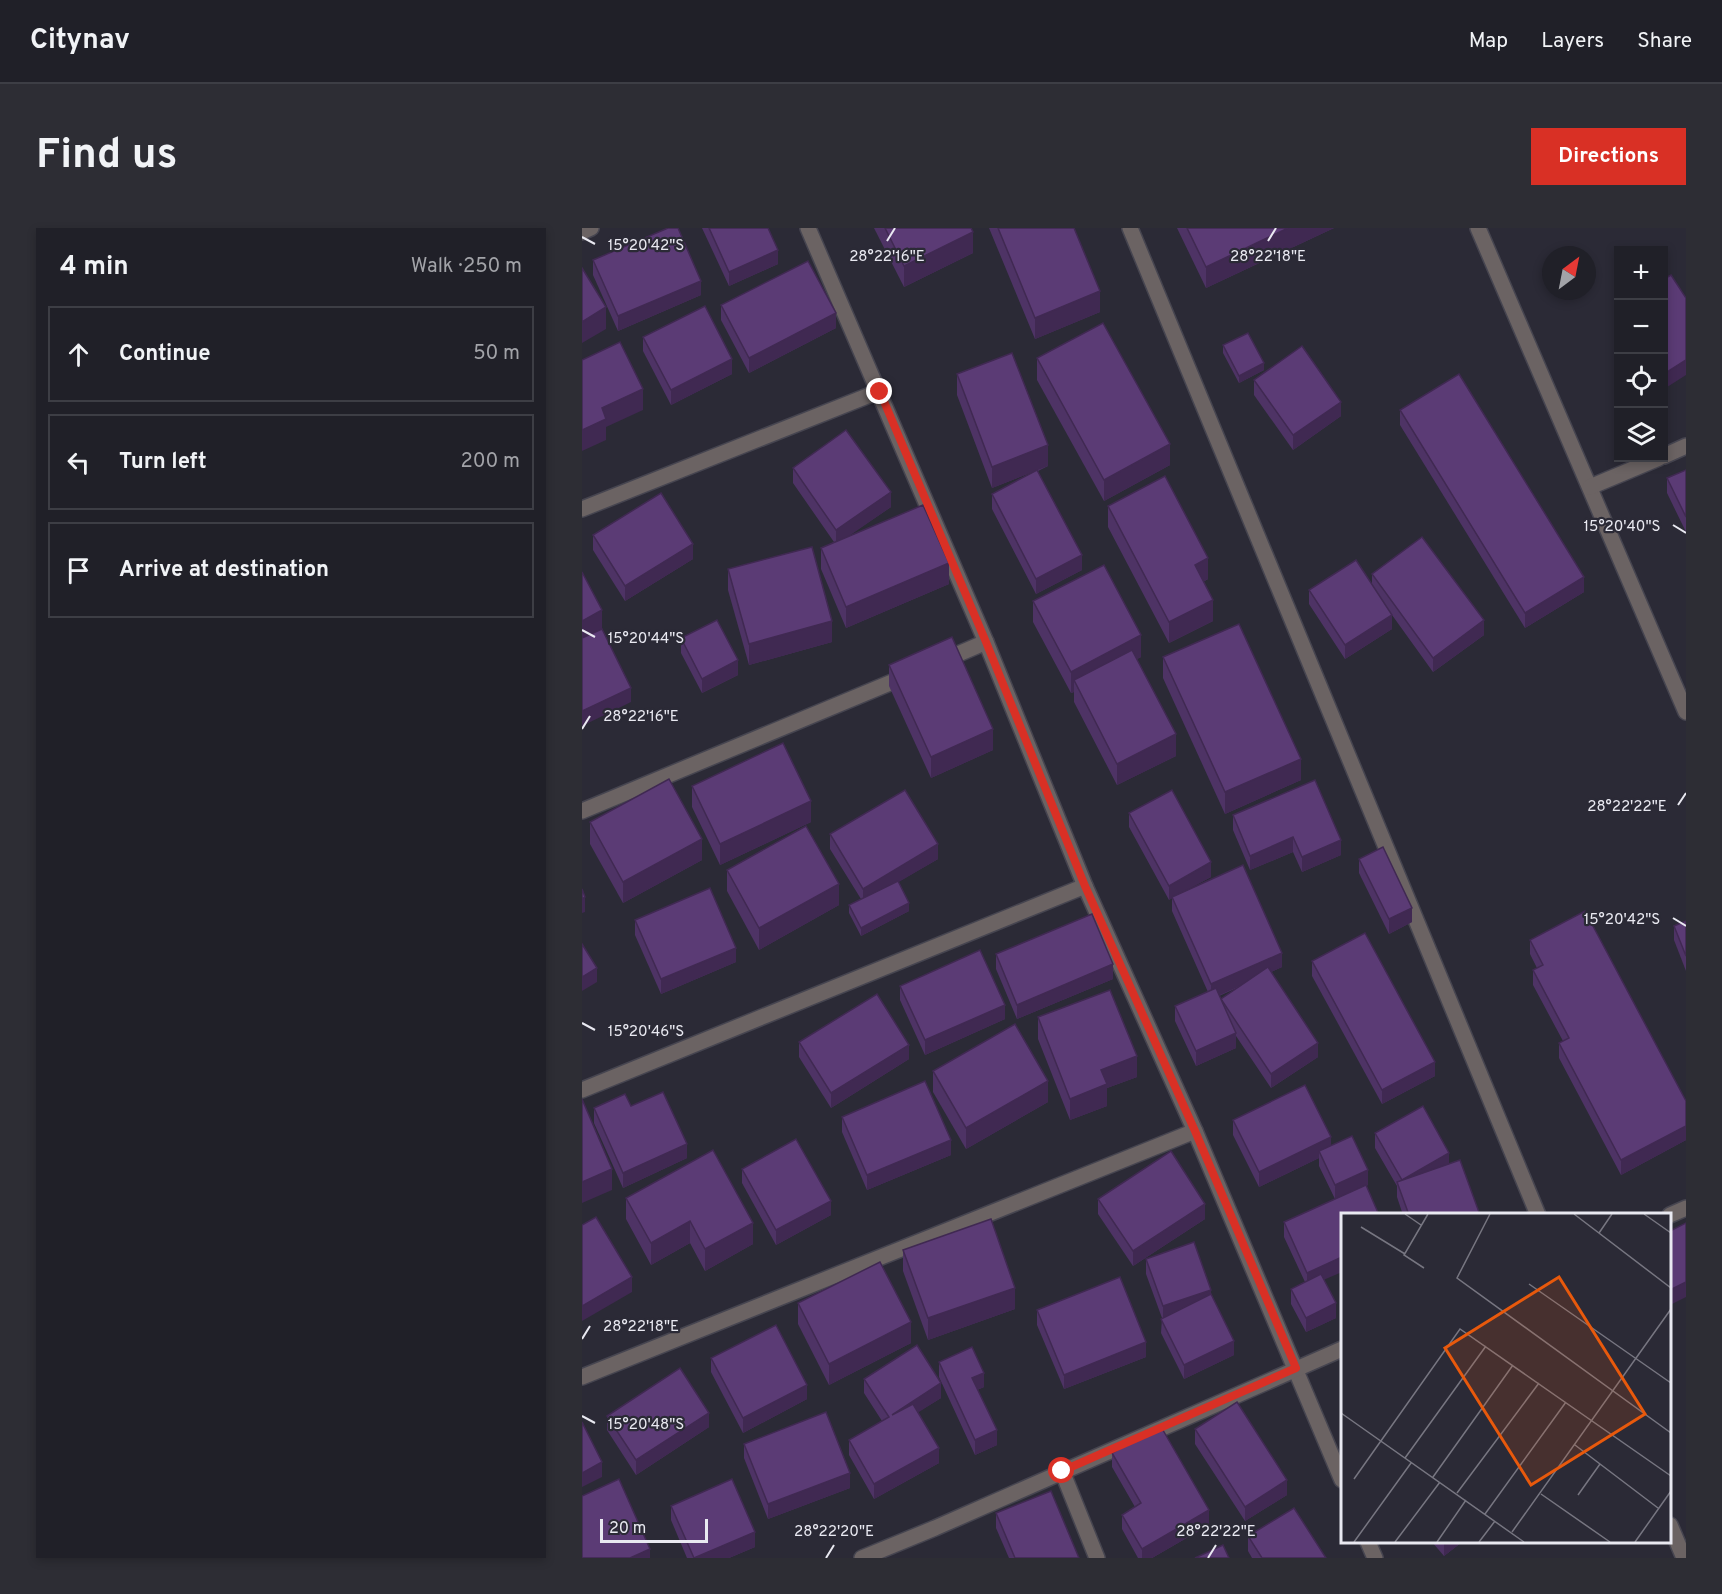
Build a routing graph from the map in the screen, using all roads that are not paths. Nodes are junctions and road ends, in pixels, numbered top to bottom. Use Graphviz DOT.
graph roads {
  1 [pos="591,228"];
  2 [pos="808,228"];
  3 [pos="1131,228"];
  4 [pos="1478,228"];
  5 [pos="582,232"];
  6 [pos="880,392"];
  7 [pos="1686,446"];
  8 [pos="1668,454"];
  9 [pos="1649,462"];
  10 [pos="1590,487"];
  11 [pos="582,509"];
  12 [pos="986,642"];
  13 [pos="1686,712"];
  14 [pos="582,811"];
  15 [pos="1085,886"];
  16 [pos="582,1090"];
  17 [pos="1195,1131"];
  18 [pos="1686,1208"];
  19 [pos="1537,1213"];
  20 [pos="1671,1215"];
  21 [pos="1341,1349"];
  22 [pos="1296,1368"];
  23 [pos="582,1377"];
  24 [pos="1062,1471"];
  25 [pos="1341,1478"];
  26 [pos="1671,1527"];
  27 [pos="1368,1543"];
  28 [pos="862,1558"];
  29 [pos="1097,1558"];
  30 [pos="1375,1558"];
  31 [pos="1684,1558"];
  1 -- 5 [label="street"];
  2 -- 6 [label="street"];
  3 -- 19 [label="street"];
  4 -- 10 [label="street"];
  6 -- 11 [label="street"];
  6 -- 12 [label="street"];
  7 -- 8 [label="street"];
  9 -- 10 [label="street"];
  10 -- 13 [label="street"];
  12 -- 14 [label="street"];
  12 -- 15 [label="street"];
  15 -- 16 [label="street"];
  15 -- 17 [label="street"];
  17 -- 22 [label="street"];
  17 -- 23 [label="street"];
  18 -- 20 [label="street"];
  21 -- 22 [label="street"];
  22 -- 24 [label="street"];
  22 -- 25 [label="street"];
  24 -- 28 [label="street"];
  24 -- 29 [label="street"];
  26 -- 31 [label="street"];
  27 -- 30 [label="street"];
}
